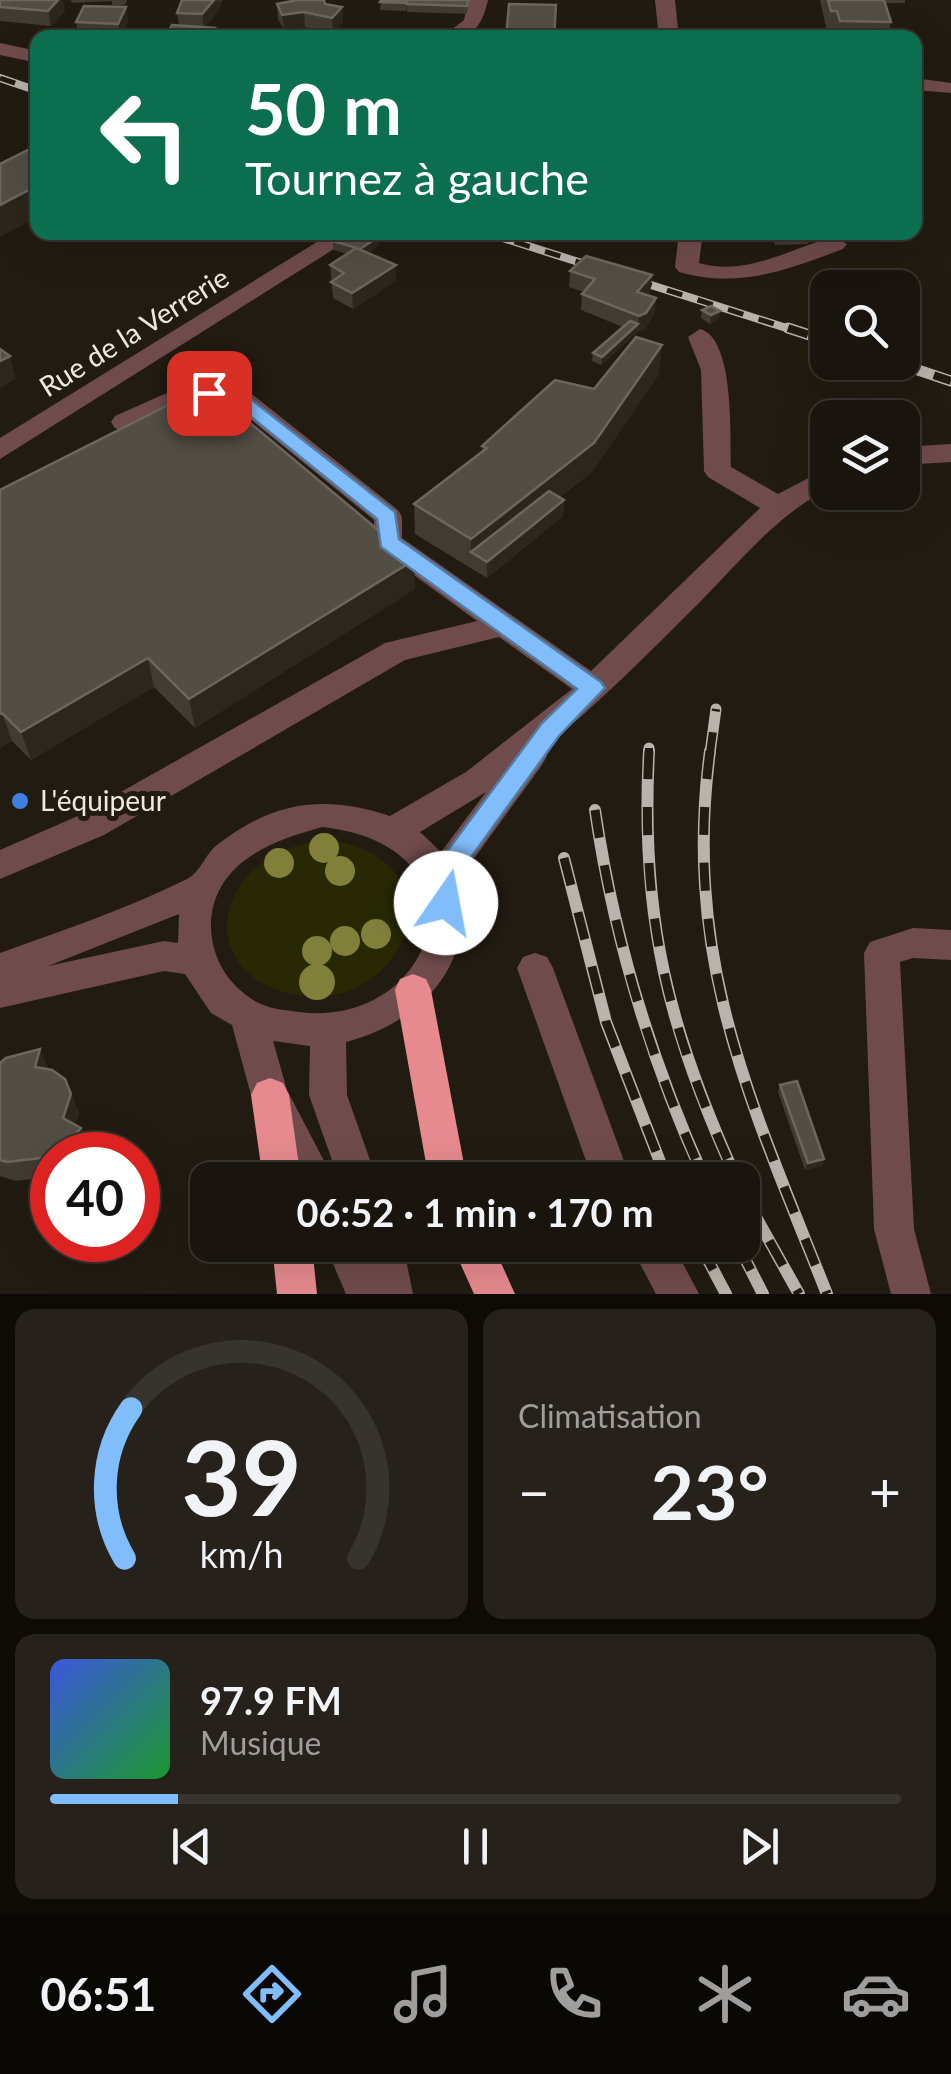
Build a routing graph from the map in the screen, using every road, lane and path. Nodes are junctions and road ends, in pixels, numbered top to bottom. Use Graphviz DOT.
graph roads {
  1 [pos="478,0"];
  2 [pos="666,0"];
  3 [pos="463,30"];
  4 [pos="668,30"];
  5 [pos="0,49"];
  6 [pos="30,55"];
  7 [pos="922,87"];
  8 [pos="948,96"];
  9 [pos="922,98"];
  10 [pos="337,240"];
  11 [pos="690,240"];
  12 [pos="835,244"];
  13 [pos="700,336"];
  14 [pos="124,422"];
  15 [pos="0,450"];
  16 [pos="951,453"];
  17 [pos="920,455"];
  18 [pos="810,488"];
  19 [pos="779,507"];
  20 [pos="504,626"];
  21 [pos="593,688"];
  22 [pos="550,730"];
  23 [pos="394,830"];
  24 [pos="0,865"];
  25 [pos="440,880"];
  26 [pos="202,888"];
  27 [pos="951,946"];
  28 [pos="198,960"];
  29 [pos="0,968"];
  30 [pos="534,968"];
  31 [pos="413,990"];
  32 [pos="0,992"];
  33 [pos="248,1016"];
  34 [pos="328,1030"];
  35 [pos="270,1095"];
  36 [pos="279,1162"];
  37 [pos="305,1162"];
  38 [pos="352,1162"];
  39 [pos="443,1162"];
  40 [pos="605,1162"];
  41 [pos="294,1262"];
  42 [pos="352,1262"];
  43 [pos="386,1262"];
  44 [pos="480,1262"];
  45 [pos="660,1262"];
  46 [pos="298,1294"];
  47 [pos="366,1294"];
  48 [pos="393,1294"];
  49 [pos="495,1294"];
  50 [pos="679,1294"];
  51 [pos="911,1294"];
  1 -- 3 [label="street"];
  2 -- 4 [label="street"];
  5 -- 6 [label="street"];
  7 -- 8 [label="street"];
  8 -- 9 [label="street"];
  10 -- 15 [label="street, Rue de la Verrerie"];
  11 -- 12 [label="street"];
  13 -- 19 [label="street"];
  14 -- 20 [label="street"];
  16 -- 17 [label="street"];
  18 -- 19 [label="street"];
  19 -- 21 [label="street"];
  20 -- 21 [label="street"];
  20 -- 24 [label="street"];
  21 -- 22 [label="street"];
  22 -- 23 [label="street"];
  22 -- 25 [label="street"];
  23 -- 25 [label="street"];
  23 -- 26 [label="street"];
  25 -- 31 [label="street"];
  26 -- 28 [label="street"];
  26 -- 29 [label="street"];
  27 -- 51 [label="street"];
  28 -- 32 [label="street"];
  28 -- 33 [label="street"];
  30 -- 40 [label="street"];
  31 -- 34 [label="street"];
  31 -- 39 [label="highway"];
  33 -- 34 [label="street"];
  33 -- 35 [label="street"];
  34 -- 38 [label="street"];
  35 -- 36 [label="highway"];
  35 -- 37 [label="street"];
  41 -- 46 [label="highway"];
  42 -- 47 [label="street"];
  43 -- 48 [label="street"];
  44 -- 49 [label="highway"];
  45 -- 50 [label="street"];
}
